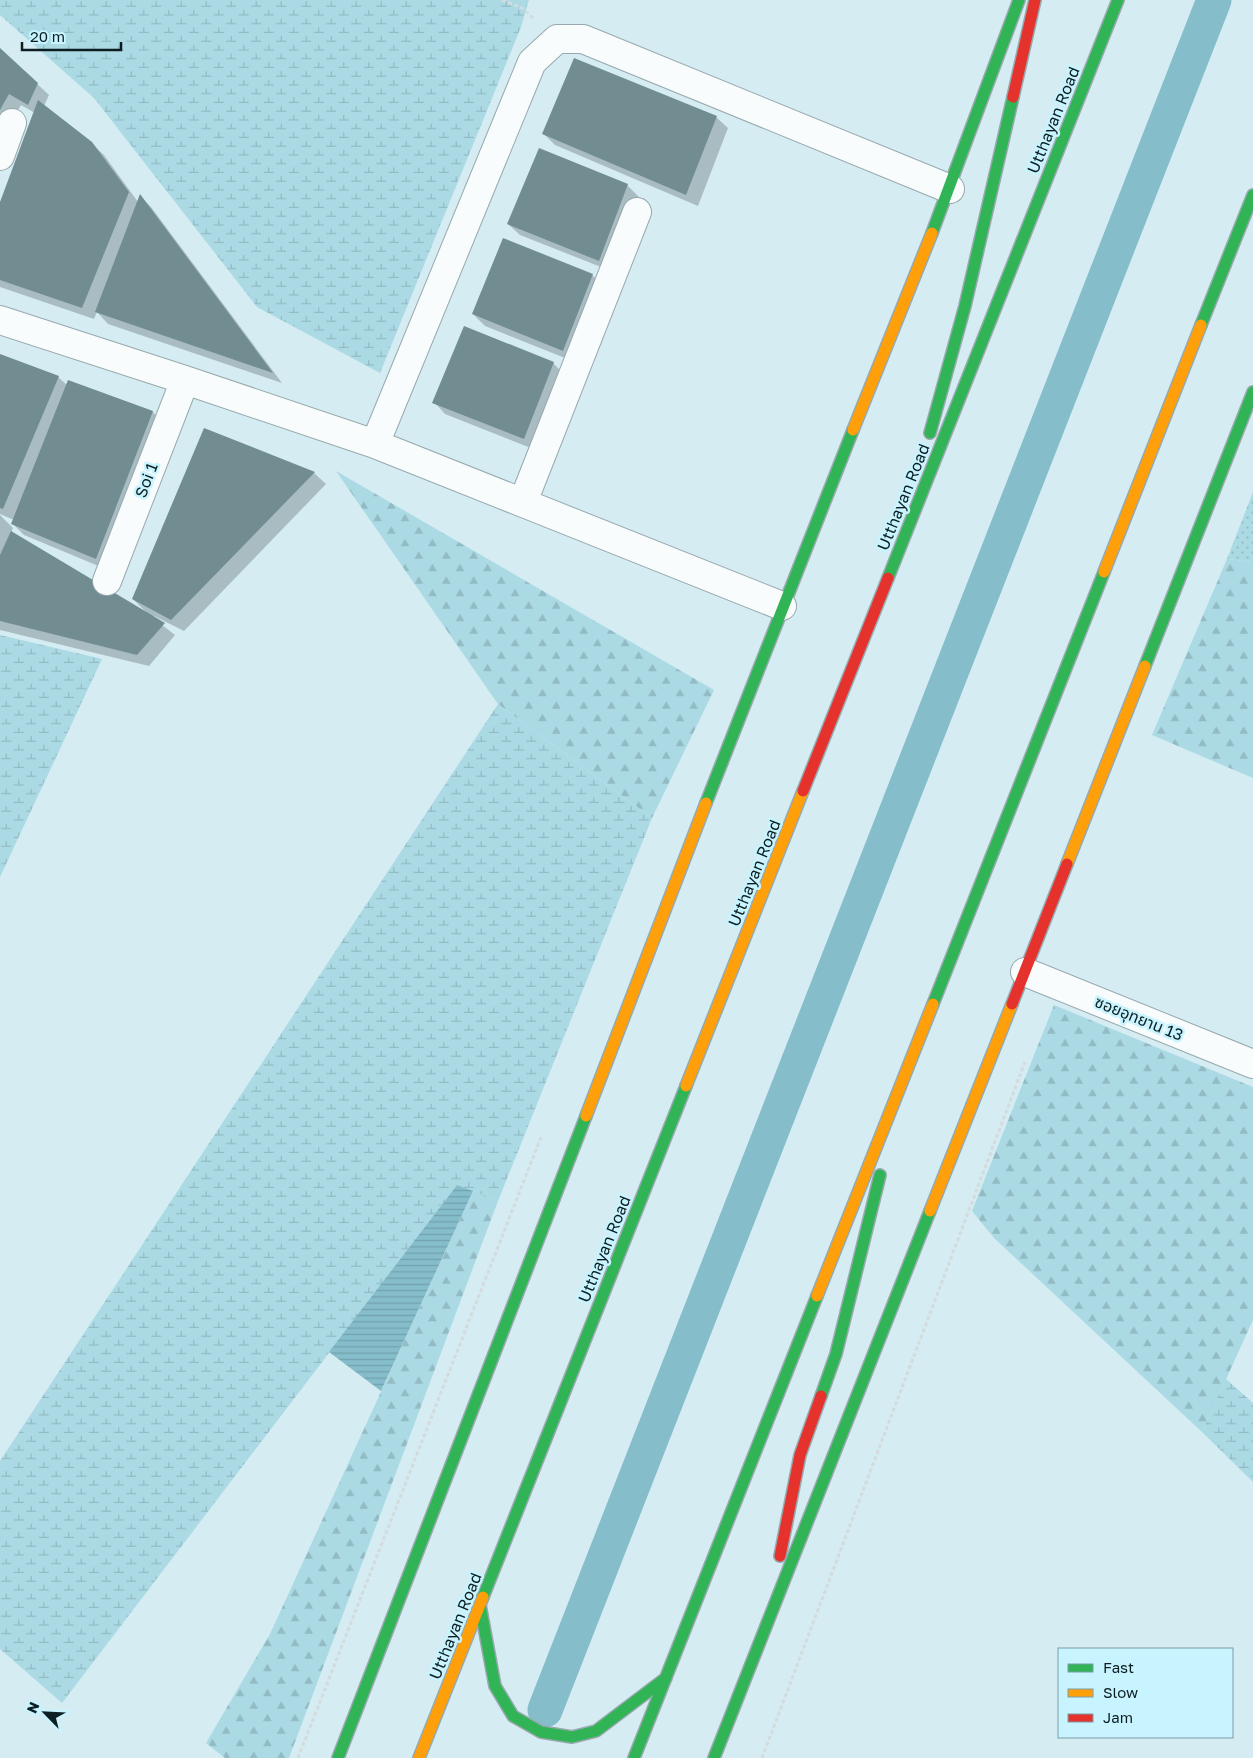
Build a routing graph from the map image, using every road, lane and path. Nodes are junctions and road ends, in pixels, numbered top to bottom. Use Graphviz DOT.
graph roads {
  1 [pos="502,0"];
  2 [pos="1019,0"];
  3 [pos="1036,0"];
  4 [pos="1118,0"];
  5 [pos="557,39"];
  6 [pos="12,123"];
  7 [pos="0,156"];
  8 [pos="950,189"];
  9 [pos="1253,195"];
  10 [pos="637,212"];
  11 [pos="0,320"];
  12 [pos="185,380"];
  13 [pos="1253,392"];
  14 [pos="928,440"];
  15 [pos="375,444"];
  16 [pos="922,459"];
  17 [pos="522,502"];
  18 [pos="890,574"];
  19 [pos="107,580"];
  20 [pos="782,606"];
  21 [pos="1025,972"];
  22 [pos="934,1000"];
  23 [pos="1027,1057"];
  24 [pos="1253,1064"];
  25 [pos="890,1145"];
  26 [pos="884,1163"];
  27 [pos="480,1605"];
  28 [pos="666,1678"];
  29 [pos="737,1703"];
  30 [pos="423,1716"];
  31 [pos="338,1758"];
  32 [pos="419,1758"];
  33 [pos="634,1758"];
  34 [pos="714,1758"];
  35 [pos="762,1758"];
  1 -- 5 [label="path"];
  2 -- 8 [label="main road"];
  3 -- 14 [label="main road"];
  4 -- 18 [label="main road, Utthayan Road"];
  5 -- 8 [label="street"];
  5 -- 15 [label="street"];
  6 -- 7 [label="street"];
  8 -- 20 [label="main road"];
  9 -- 22 [label="main road"];
  10 -- 17 [label="street"];
  11 -- 12 [label="street"];
  12 -- 15 [label="street"];
  12 -- 19 [label="street, Soi 1"];
  13 -- 21 [label="main road"];
  15 -- 17 [label="street"];
  16 -- 18 [label="main road"];
  17 -- 20 [label="street"];
  18 -- 27 [label="main road, Utthayan Road"];
  20 -- 31 [label="main road"];
  21 -- 24 [label="street, ซอยอุทยาน 13"];
  21 -- 29 [label="main road"];
  22 -- 25 [label="main road"];
  22 -- 28 [label="main road"];
  23 -- 35 [label="path"];
  26 -- 29 [label="main road"];
  27 -- 28 [label="main road"];
  27 -- 30 [label="main road"];
  27 -- 32 [label="main road, Utthayan Road"];
  28 -- 33 [label="main road"];
  29 -- 34 [label="main road"];
}
